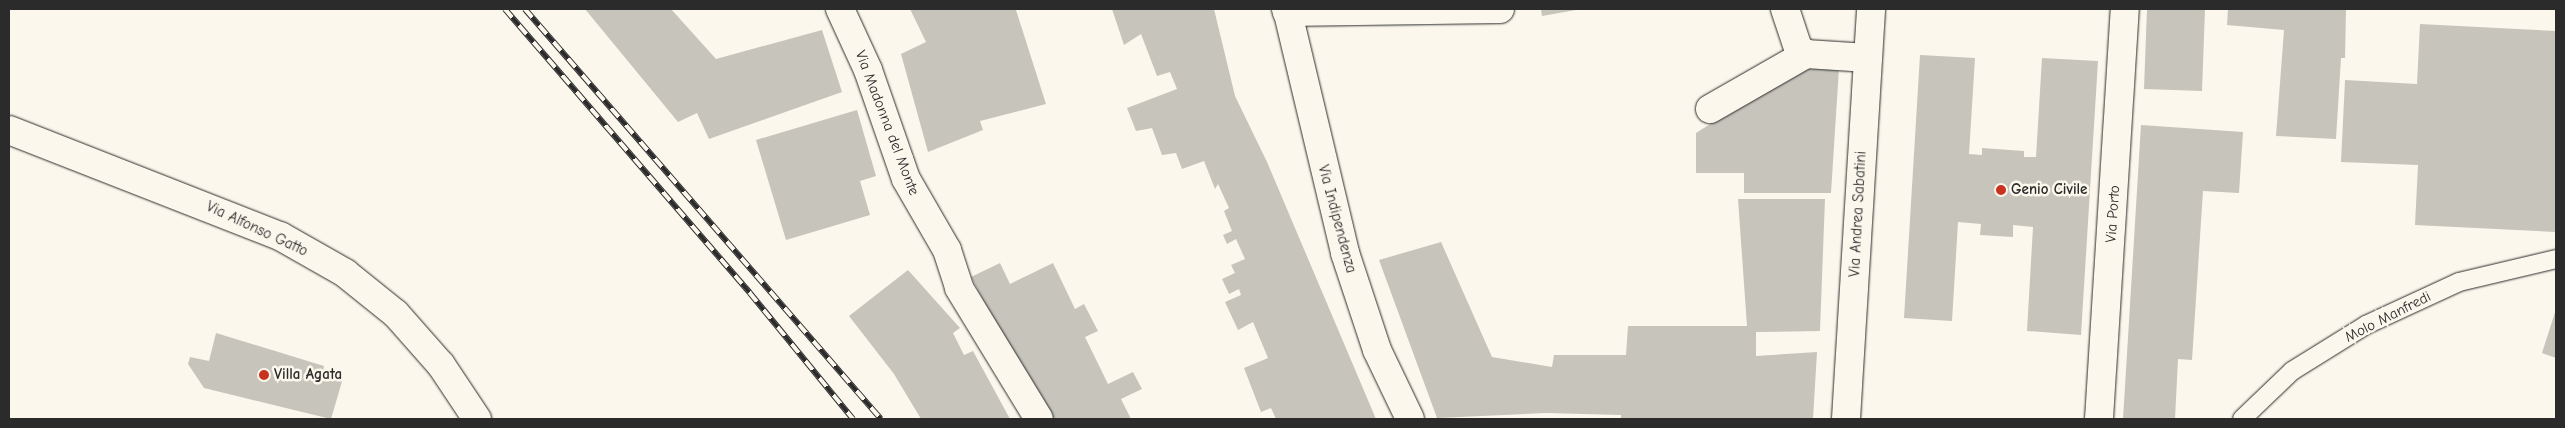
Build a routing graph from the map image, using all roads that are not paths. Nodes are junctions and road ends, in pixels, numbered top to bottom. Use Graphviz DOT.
graph roads {
  1 [pos="840,9"];
  2 [pos="1500,9"];
  3 [pos="1785,9"];
  4 [pos="1871,9"];
  5 [pos="2125,9"];
  6 [pos="1287,10"];
  7 [pos="1806,54"];
  8 [pos="1868,58"];
  9 [pos="1710,110"];
  10 [pos="9,130"];
  11 [pos="2556,259"];
  12 [pos="477,419"];
  13 [pos="1039,419"];
  14 [pos="1410,419"];
  15 [pos="1846,419"];
  16 [pos="2099,419"];
  17 [pos="2242,419"];
  1 -- 13 [label="main road, Via Madonna del Monte"];
  2 -- 6 [label="main road"];
  3 -- 7 [label="main road"];
  4 -- 8 [label="main road, Via Andrea Sabatini"];
  5 -- 16 [label="main road, Via Porto"];
  6 -- 14 [label="main road, Via Indipendenza"];
  7 -- 8 [label="main road"];
  7 -- 9 [label="main road"];
  8 -- 15 [label="main road, Via Andrea Sabatini"];
  10 -- 12 [label="main road, Via Alfonso Gatto"];
  11 -- 17 [label="lane, Molo Manfredi"];
}
